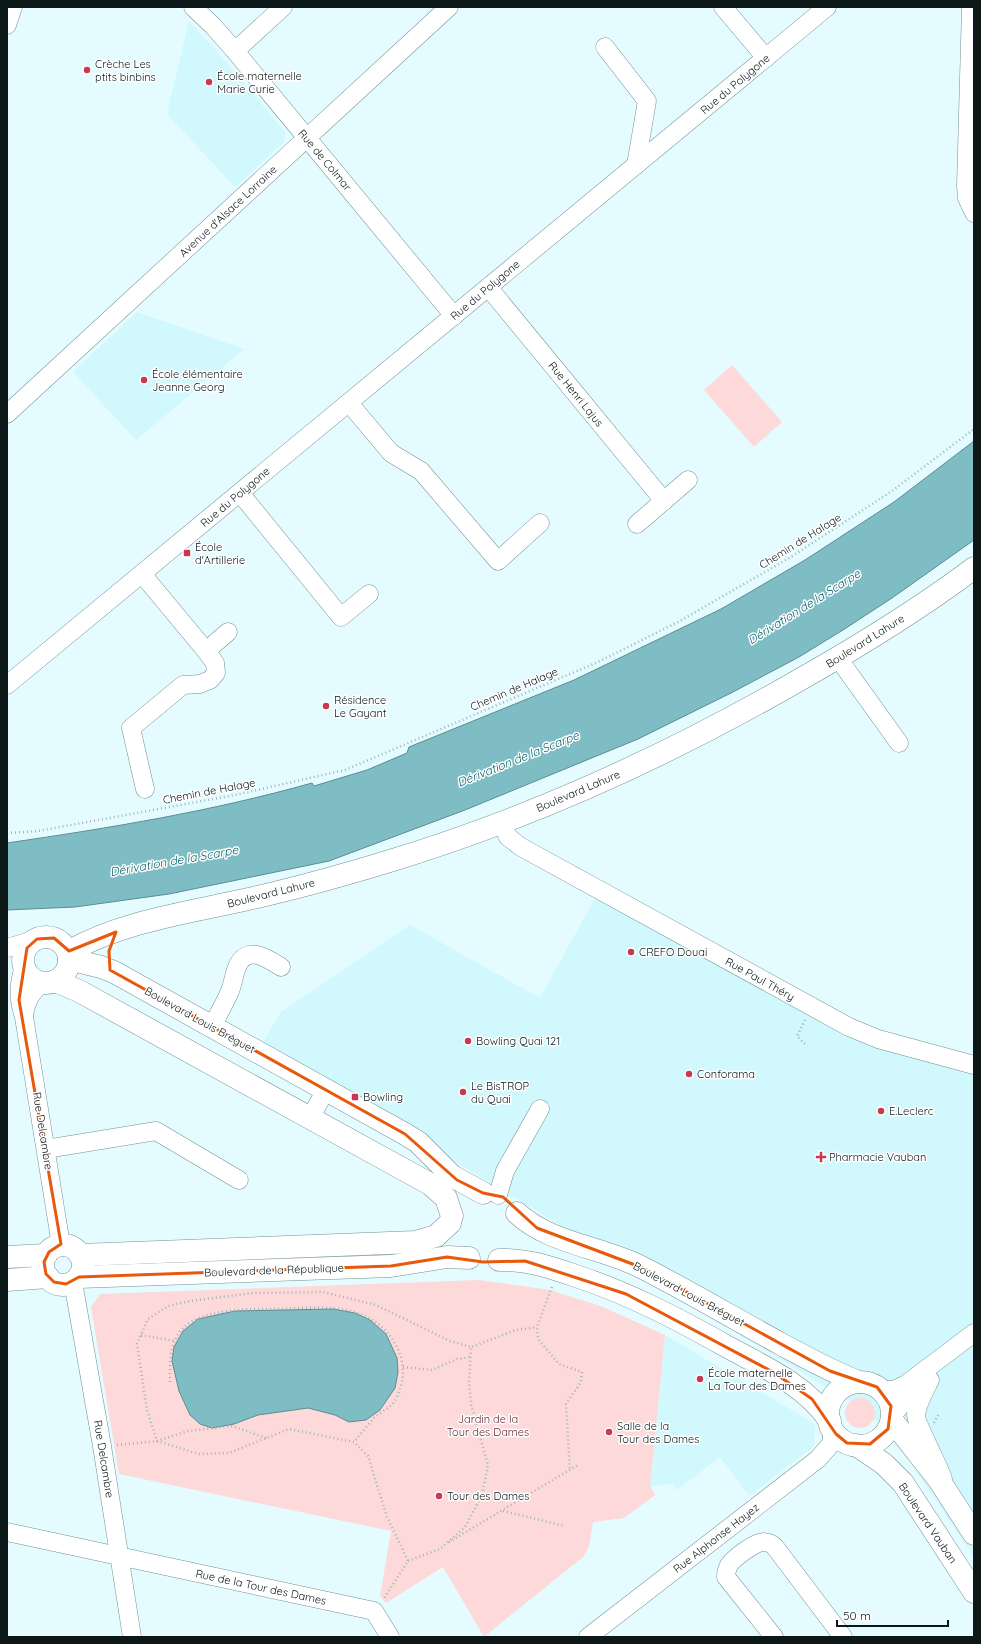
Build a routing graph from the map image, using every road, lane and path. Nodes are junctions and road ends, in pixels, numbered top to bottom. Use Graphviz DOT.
graph roads {
  1 [pos="13,7"];
  2 [pos="193,7"];
  3 [pos="283,7"];
  4 [pos="449,7"];
  5 [pos="723,7"];
  6 [pos="828,7"];
  7 [pos="971,7"];
  8 [pos="7,25"];
  9 [pos="972,36"];
  10 [pos="605,47"];
  11 [pos="236,50"];
  12 [pos="766,58"];
  13 [pos="307,138"];
  14 [pos="636,165"];
  15 [pos="974,213"];
  16 [pos="488,287"];
  17 [pos="454,316"];
  18 [pos="349,403"];
  19 [pos="7,414"];
  20 [pos="974,429"];
  21 [pos="688,480"];
  22 [pos="240,493"];
  23 [pos="664,501"];
  24 [pos="540,523"];
  25 [pos="637,524"];
  26 [pos="974,568"];
  27 [pos="142,574"];
  28 [pos="369,594"];
  29 [pos="228,632"];
  30 [pos="206,651"];
  31 [pos="838,658"];
  32 [pos="7,685"];
  33 [pos="899,743"];
  34 [pos="145,789"];
  35 [pos="501,823"];
  36 [pos="7,833"];
  37 [pos="143,922"];
  38 [pos="116,932"];
  39 [pos="41,939"];
  40 [pos="7,948"];
  41 [pos="68,956"];
  42 [pos="18,964"];
  43 [pos="281,967"];
  44 [pos="110,970"];
  45 [pos="49,982"];
  46 [pos="812,1008"];
  47 [pos="24,1017"];
  48 [pos="212,1026"];
  49 [pos="807,1046"];
  50 [pos="974,1065"];
  51 [pos="326,1090"];
  52 [pos="540,1109"];
  53 [pos="310,1118"];
  54 [pos="46,1149"];
  55 [pos="239,1180"];
  56 [pos="491,1194"];
  57 [pos="516,1213"];
  58 [pos="451,1220"];
  59 [pos="63,1252"];
  60 [pos="7,1257"];
  61 [pos="468,1258"];
  62 [pos="499,1260"];
  63 [pos="560,1270"];
  64 [pos="48,1277"];
  65 [pos="7,1280"];
  66 [pos="76,1280"];
  67 [pos="537,1327"];
  68 [pos="974,1333"];
  69 [pos="141,1335"];
  70 [pos="175,1341"];
  71 [pos="974,1346"];
  72 [pos="471,1347"];
  73 [pos="470,1357"];
  74 [pos="403,1367"];
  75 [pos="930,1380"];
  76 [pos="170,1382"];
  77 [pos="859,1382"];
  78 [pos="881,1390"];
  79 [pos="940,1413"];
  80 [pos="892,1418"];
  81 [pos="936,1421"];
  82 [pos="831,1425"];
  83 [pos="266,1438"];
  84 [pos="157,1442"];
  85 [pos="354,1442"];
  86 [pos="856,1445"];
  87 [pos="102,1446"];
  88 [pos="578,1465"];
  89 [pos="570,1470"];
  90 [pos="947,1491"];
  91 [pos="503,1510"];
  92 [pos="564,1526"];
  93 [pos="7,1532"];
  94 [pos="974,1534"];
  95 [pos="444,1546"];
  96 [pos="118,1556"];
  97 [pos="408,1561"];
  98 [pos="974,1592"];
  99 [pos="374,1611"];
  100 [pos="132,1637"];
  101 [pos="390,1637"];
  102 [pos="588,1637"];
  103 [pos="774,1637"];
  104 [pos="843,1637"];
  1 -- 8 [label="street"];
  2 -- 11 [label="street, Rue de Colmar"];
  3 -- 11 [label="street"];
  4 -- 13 [label="street, Avenue d'Alsace Lorraine"];
  5 -- 12 [label="street"];
  6 -- 12 [label="street, Rue du Polygone"];
  7 -- 9 [label="street"];
  9 -- 15 [label="street"];
  10 -- 14 [label="street"];
  11 -- 13 [label="street, Rue de Colmar"];
  12 -- 14 [label="street, Rue du Polygone"];
  13 -- 17 [label="street, Rue de Colmar"];
  13 -- 19 [label="street, Avenue d'Alsace Lorraine"];
  14 -- 16 [label="street, Rue du Polygone"];
  16 -- 17 [label="street, Rue du Polygone"];
  16 -- 23 [label="street, Rue Henri Lajus"];
  17 -- 18 [label="street, Rue du Polygone"];
  18 -- 22 [label="street, Rue du Polygone"];
  18 -- 24 [label="street"];
  20 -- 36 [label="path, Chemin de Halage"];
  21 -- 23 [label="street"];
  22 -- 27 [label="street, Rue du Polygone"];
  22 -- 28 [label="street"];
  23 -- 25 [label="street"];
  26 -- 31 [label="main road, Boulevard Lahure"];
  27 -- 30 [label="street"];
  27 -- 32 [label="street, Rue du Polygone"];
  29 -- 30 [label="street"];
  30 -- 34 [label="street"];
  31 -- 33 [label="street"];
  31 -- 35 [label="main road, Boulevard Lahure"];
  35 -- 37 [label="main road, Boulevard Lahure"];
  35 -- 46 [label="street, Rue Paul Théry"];
  37 -- 38 [label="main road, Boulevard Lahure"];
  37 -- 39 [label="main road, Boulevard Lahure"];
  38 -- 41 [label="main road, Boulevard Lahure"];
  38 -- 44 [label="main road"];
  39 -- 40 [label="street"];
  39 -- 41 [label="main road"];
  39 -- 42 [label="main road"];
  41 -- 44 [label="main road, Boulevard Louis Bréguet"];
  41 -- 45 [label="main road"];
  42 -- 45 [label="main road"];
  42 -- 47 [label="street, Rue Delcambre"];
  43 -- 48 [label="street"];
  44 -- 48 [label="main road, Boulevard Louis Bréguet"];
  45 -- 47 [label="street, Rue Delcambre"];
  45 -- 53 [label="main road"];
  46 -- 49 [label="path"];
  46 -- 50 [label="street, Rue Paul Théry"];
  47 -- 54 [label="street, Rue Delcambre"];
  48 -- 51 [label="main road, Boulevard Louis Bréguet"];
  51 -- 53 [label="street"];
  51 -- 56 [label="main road, Boulevard Louis Bréguet"];
  52 -- 56 [label="street"];
  53 -- 58 [label="main road"];
  54 -- 55 [label="street"];
  54 -- 59 [label="street, Rue Delcambre"];
  56 -- 57 [label="main road"];
  56 -- 58 [label="main road"];
  57 -- 62 [label="main road"];
  57 -- 77 [label="main road, Boulevard Louis Bréguet"];
  58 -- 59 [label="main road, Boulevard de la République"];
  58 -- 61 [label="main road"];
  59 -- 60 [label="main road, Boulevard de la République"];
  59 -- 64 [label="main road"];
  59 -- 66 [label="main road"];
  61 -- 62 [label="main road"];
  61 -- 66 [label="main road, Boulevard de la République"];
  62 -- 63 [label="main road"];
  63 -- 67 [label="path"];
  63 -- 82 [label="main road"];
  64 -- 65 [label="main road"];
  64 -- 66 [label="main road"];
  66 -- 87 [label="street, Rue Delcambre"];
  67 -- 72 [label="path"];
  67 -- 89 [label="path"];
  68 -- 78 [label="street"];
  69 -- 70 [label="path"];
  69 -- 72 [label="path"];
  69 -- 84 [label="path"];
  70 -- 74 [label="path"];
  70 -- 76 [label="path"];
  71 -- 75 [label="street"];
  72 -- 73 [label="path"];
  73 -- 74 [label="path"];
  73 -- 95 [label="path"];
  74 -- 85 [label="path"];
  75 -- 80 [label="street"];
  75 -- 90 [label="street"];
  77 -- 78 [label="main road"];
  77 -- 82 [label="main road"];
  78 -- 80 [label="main road"];
  79 -- 81 [label="path"];
  80 -- 86 [label="main road"];
  80 -- 90 [label="main road"];
  82 -- 86 [label="main road"];
  82 -- 102 [label="street, Rue Alphonse Hayez"];
  83 -- 84 [label="path"];
  83 -- 84 [label="path"];
  83 -- 85 [label="path"];
  84 -- 87 [label="path"];
  85 -- 97 [label="path"];
  86 -- 98 [label="main road, Boulevard Vauban"];
  87 -- 96 [label="street, Rue Delcambre"];
  88 -- 89 [label="path"];
  89 -- 91 [label="path"];
  90 -- 94 [label="main road"];
  91 -- 92 [label="path"];
  91 -- 95 [label="path"];
  93 -- 96 [label="street, Rue de la Tour des Dames"];
  95 -- 97 [label="path"];
  96 -- 99 [label="street, Rue de la Tour des Dames"];
  96 -- 100 [label="street, Rue Delcambre"];
  97 -- 99 [label="path"];
  99 -- 101 [label="street"];
  103 -- 104 [label="street"];
}
